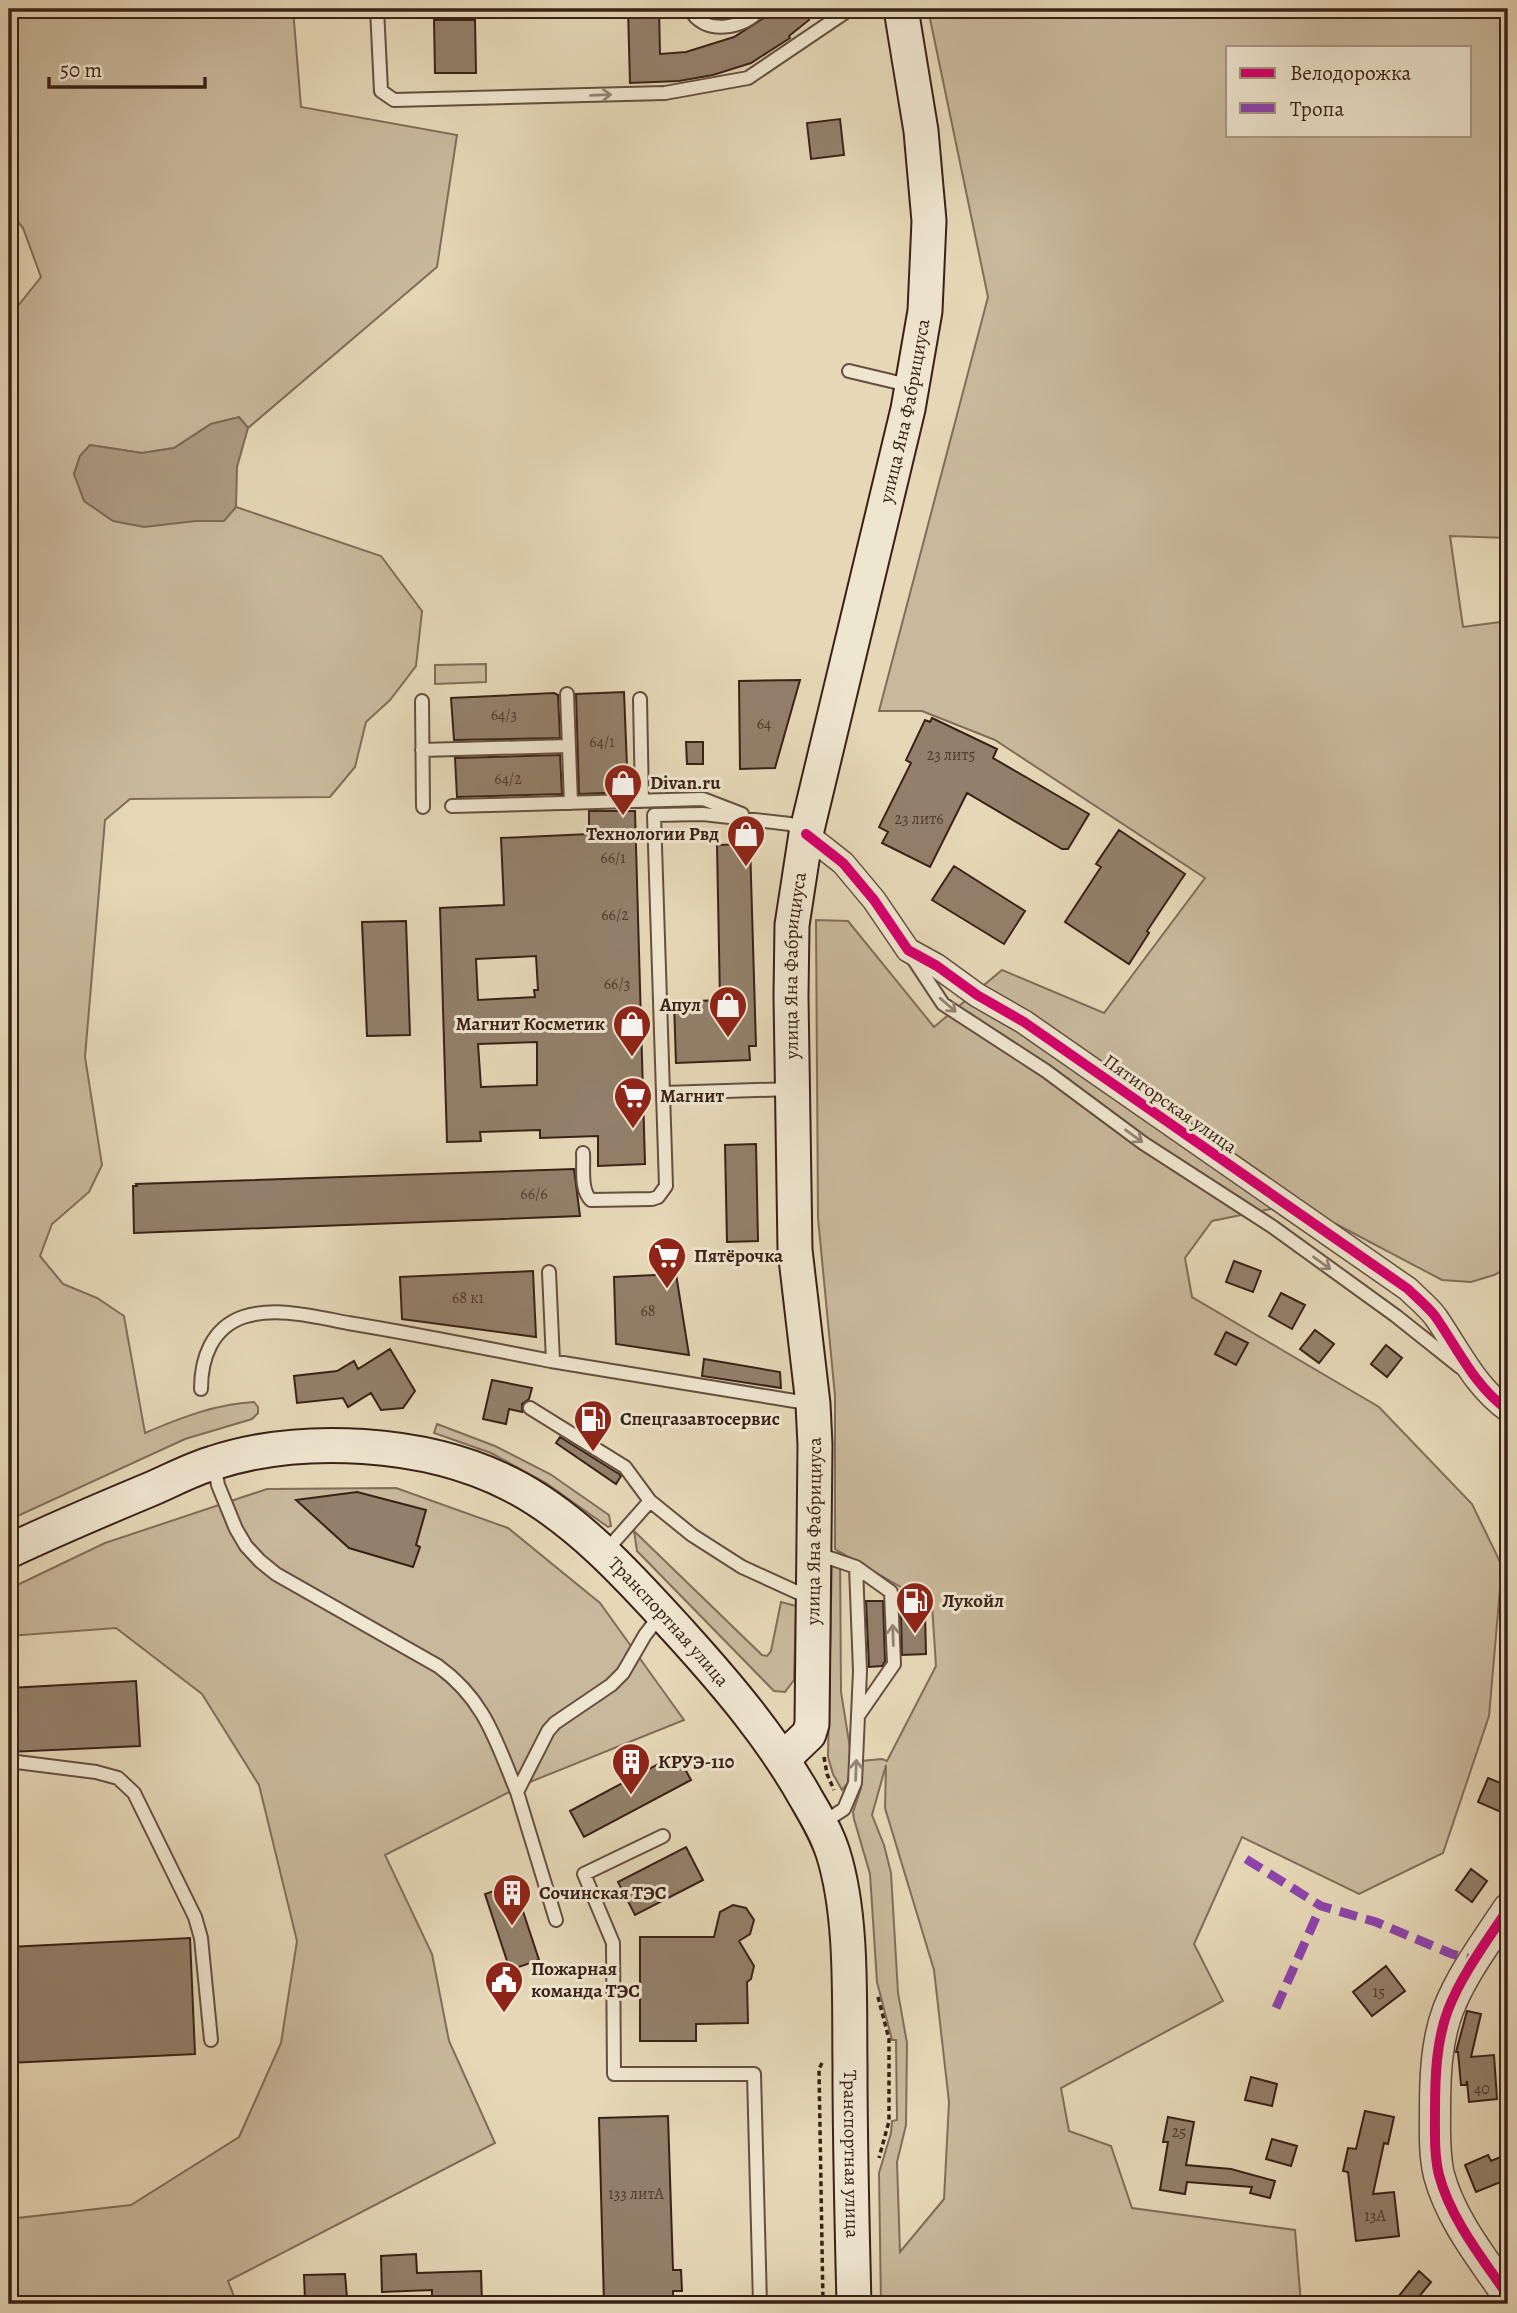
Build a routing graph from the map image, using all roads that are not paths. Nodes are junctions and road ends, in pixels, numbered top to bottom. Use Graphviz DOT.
graph roads {
  1 [pos="377,9"];
  2 [pos="690,9"];
  3 [pos="760,9"];
  4 [pos="850,9"];
  5 [pos="901,9"];
  6 [pos="849,371"];
  7 [pos="912,386"];
  8 [pos="567,694"];
  9 [pos="639,699"];
  10 [pos="422,701"];
  11 [pos="569,746"];
  12 [pos="422,750"];
  13 [pos="642,801"];
  14 [pos="571,803"];
  15 [pos="452,806"];
  16 [pos="423,807"];
  17 [pos="759,820"];
  18 [pos="806,834"];
  19 [pos="792,1089"];
  20 [pos="663,1093"];
  21 [pos="583,1153"];
  22 [pos="549,1272"];
  23 [pos="553,1361"];
  24 [pos="201,1389"];
  25 [pos="813,1404"];
  26 [pos="530,1408"];
  27 [pos="1508,1410"];
  28 [pos="214,1462"];
  29 [pos="650,1501"];
  30 [pos="9,1551"];
  31 [pos="814,1553"];
  32 [pos="603,1554"];
  33 [pos="856,1567"];
  34 [pos="813,1600"];
  35 [pos="662,1612"];
  36 [pos="858,1716"];
  37 [pos="783,1758"];
  38 [pos="9,1761"];
  39 [pos="517,1793"];
  40 [pos="821,1824"];
  41 [pos="663,1836"];
  42 [pos="1508,1909"];
  43 [pos="556,1920"];
  44 [pos="211,2040"];
  45 [pos="1508,2296"];
  46 [pos="760,2304"];
  47 [pos="854,2304"];
  1 -- 4 [label="lane, one-way"];
  2 -- 3 [label="lane"];
  5 -- 7 [label="main road, улица Яна Фабрициуса"];
  6 -- 7 [label="lane"];
  7 -- 18 [label="main road, улица Яна Фабрициуса"];
  8 -- 11 [label="lane"];
  9 -- 13 [label="lane"];
  10 -- 12 [label="lane"];
  11 -- 12 [label="lane"];
  11 -- 14 [label="lane"];
  12 -- 16 [label="lane"];
  13 -- 14 [label="lane"];
  13 -- 17 [label="lane"];
  14 -- 15 [label="lane"];
  17 -- 18 [label="lane"];
  17 -- 20 [label="lane"];
  18 -- 19 [label="main road, улица Яна Фабрициуса"];
  18 -- 27 [label="street, Пятигорская улица, one-way"];
  19 -- 20 [label="lane"];
  19 -- 25 [label="main road, улица Яна Фабрициуса"];
  20 -- 21 [label="lane"];
  22 -- 23 [label="lane"];
  23 -- 24 [label="lane"];
  23 -- 25 [label="lane"];
  25 -- 31 [label="main road, улица Яна Фабрициуса"];
  26 -- 29 [label="lane"];
  28 -- 30 [label="main road, Транспортная улица"];
  28 -- 32 [label="main road, Транспортная улица"];
  28 -- 39 [label="lane"];
  29 -- 32 [label="lane"];
  29 -- 34 [label="lane"];
  31 -- 33 [label="lane"];
  31 -- 34 [label="main road, улица Яна Фабрициуса"];
  32 -- 35 [label="main road, Транспортная улица"];
  33 -- 36 [label="lane"];
  36 -- 33 [label="lane, one-way"];
  34 -- 37 [label="main road, улица Яна Фабрициуса"];
  35 -- 37 [label="main road, Транспортная улица"];
  35 -- 39 [label="lane"];
  40 -- 36 [label="lane, one-way"];
  37 -- 40 [label="main road, Транспортная улица"];
  38 -- 44 [label="lane"];
  39 -- 43 [label="lane"];
  40 -- 47 [label="main road, Транспортная улица"];
  41 -- 46 [label="lane"];
  42 -- 45 [label="street"];
}
